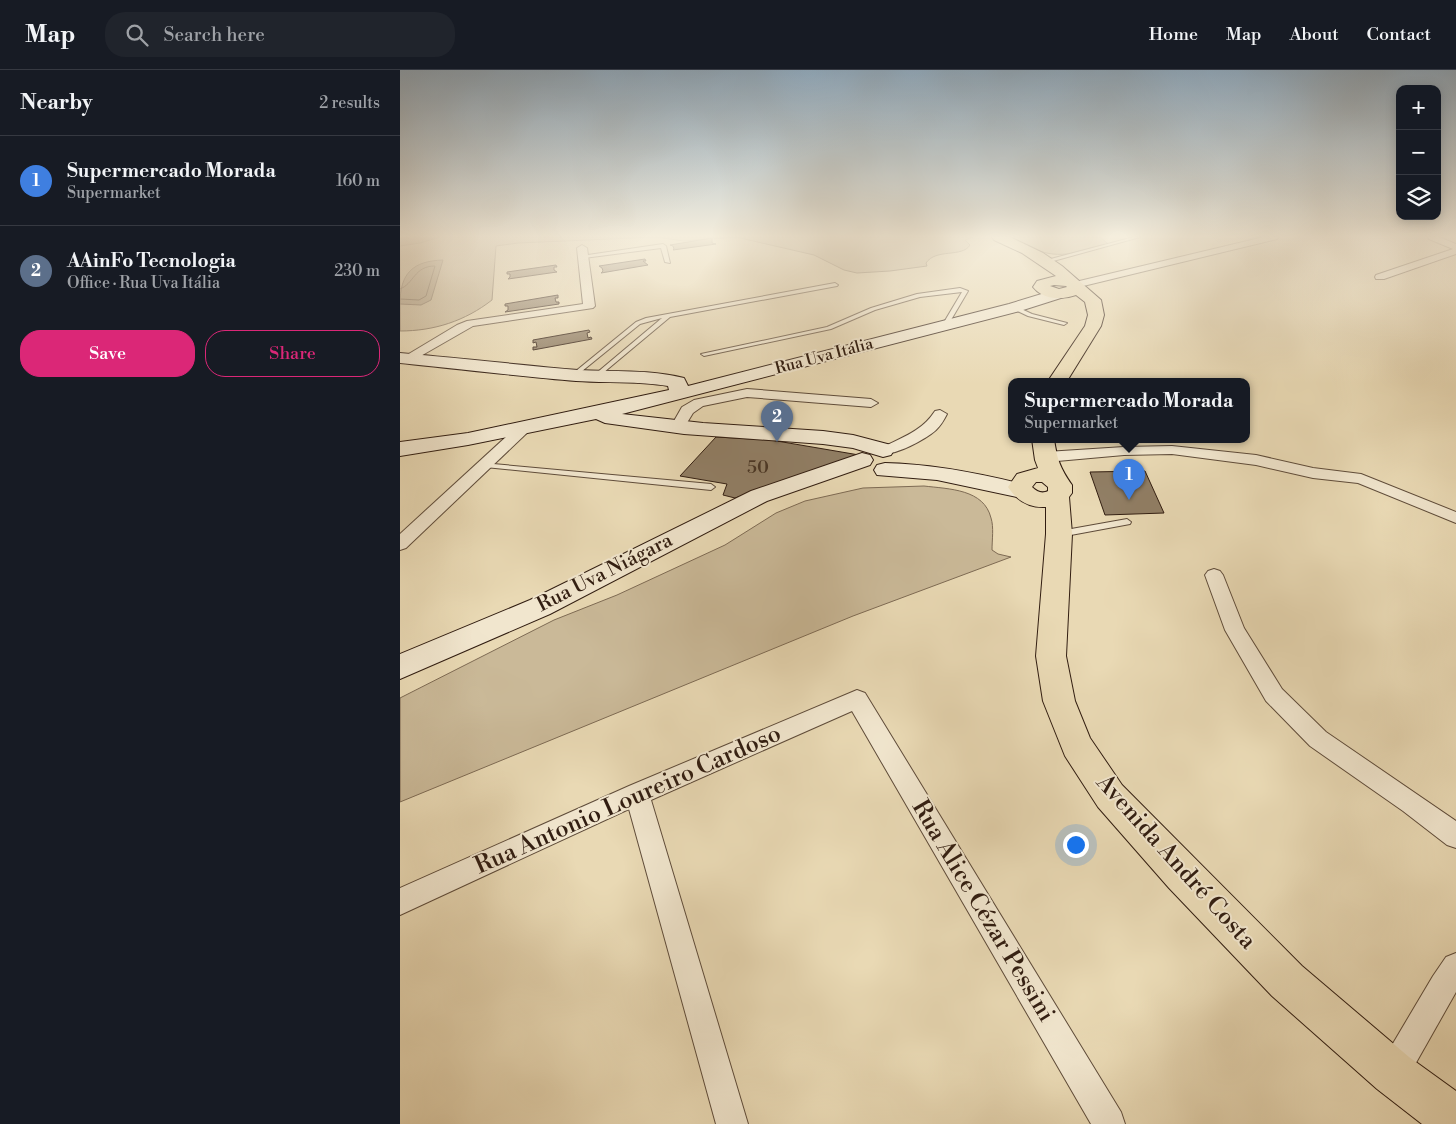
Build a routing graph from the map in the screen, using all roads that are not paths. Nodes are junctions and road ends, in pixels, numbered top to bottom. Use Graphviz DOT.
graph roads {
  1 [pos="587,286"];
  2 [pos="829,286"];
  3 [pos="1041,286"];
  4 [pos="1065,286"];
  5 [pos="1075,286"];
  6 [pos="1068,288"];
  7 [pos="1011,308"];
  8 [pos="667,317"];
  9 [pos="1064,323"];
  10 [pos="946,324"];
  11 [pos="704,354"];
  12 [pos="410,359"];
  13 [pos="574,375"];
  14 [pos="595,377"];
  15 [pos="615,378"];
  16 [pos="1060,378"];
  17 [pos="673,392"];
  18 [pos="636,399"];
  19 [pos="871,403"];
  20 [pos="589,414"];
  21 [pos="940,414"];
  22 [pos="525,427"];
  23 [pos="667,427"];
  24 [pos="400,449"];
  25 [pos="879,458"];
  26 [pos="485,465"];
  27 [pos="1042,484"];
  28 [pos="711,488"];
  29 [pos="1456,518"];
  30 [pos="1127,522"];
  31 [pos="401,540"];
  32 [pos="1214,574"];
  33 [pos="400,667"];
  34 [pos="857,699"];
  35 [pos="637,794"];
  36 [pos="1456,836"];
  37 [pos="400,902"];
  38 [pos="1456,967"];
  39 [pos="1393,1073"];
  40 [pos="1456,1120"];
  41 [pos="732,1124"];
  42 [pos="1109,1124"];
  1 -- 12 [label="street"];
  2 -- 8 [label="lane"];
  3 -- 7 [label="street, Rua Uva Itália"];
  4 -- 6 [label="main road"];
  5 -- 6 [label="street"];
  6 -- 7 [label="street, Rua Uva Itália"];
  6 -- 16 [label="main road"];
  7 -- 9 [label="lane"];
  7 -- 10 [label="street, Rua Uva Itália"];
  8 -- 13 [label="lane"];
  8 -- 14 [label="lane"];
  10 -- 11 [label="lane"];
  10 -- 17 [label="street, Rua Uva Itália"];
  12 -- 13 [label="street"];
  13 -- 14 [label="street"];
  14 -- 15 [label="street"];
  15 -- 17 [label="street"];
  15 -- 18 [label="street"];
  17 -- 18 [label="street"];
  18 -- 20 [label="street"];
  18 -- 23 [label="street"];
  19 -- 23 [label="street"];
  20 -- 22 [label="street"];
  20 -- 23 [label="street"];
  21 -- 25 [label="street"];
  22 -- 24 [label="street"];
  22 -- 26 [label="street"];
  23 -- 25 [label="street"];
  25 -- 27 [label="street, Rua Uva Niágara"];
  25 -- 33 [label="street, Rua Uva Niágara"];
  26 -- 28 [label="lane"];
  26 -- 31 [label="street"];
  27 -- 29 [label="street"];
  27 -- 30 [label="lane"];
  27 -- 39 [label="main road, Avenida André Costa"];
  32 -- 36 [label="street"];
  34 -- 35 [label="street, Rua Antonio Loureiro Cardoso"];
  34 -- 42 [label="street, Rua Alice Cézar Pessini"];
  35 -- 37 [label="street, Rua Antonio Loureiro Cardoso"];
  35 -- 41 [label="street"];
  38 -- 39 [label="street"];
  39 -- 40 [label="main road, Avenida André Costa"];
}
